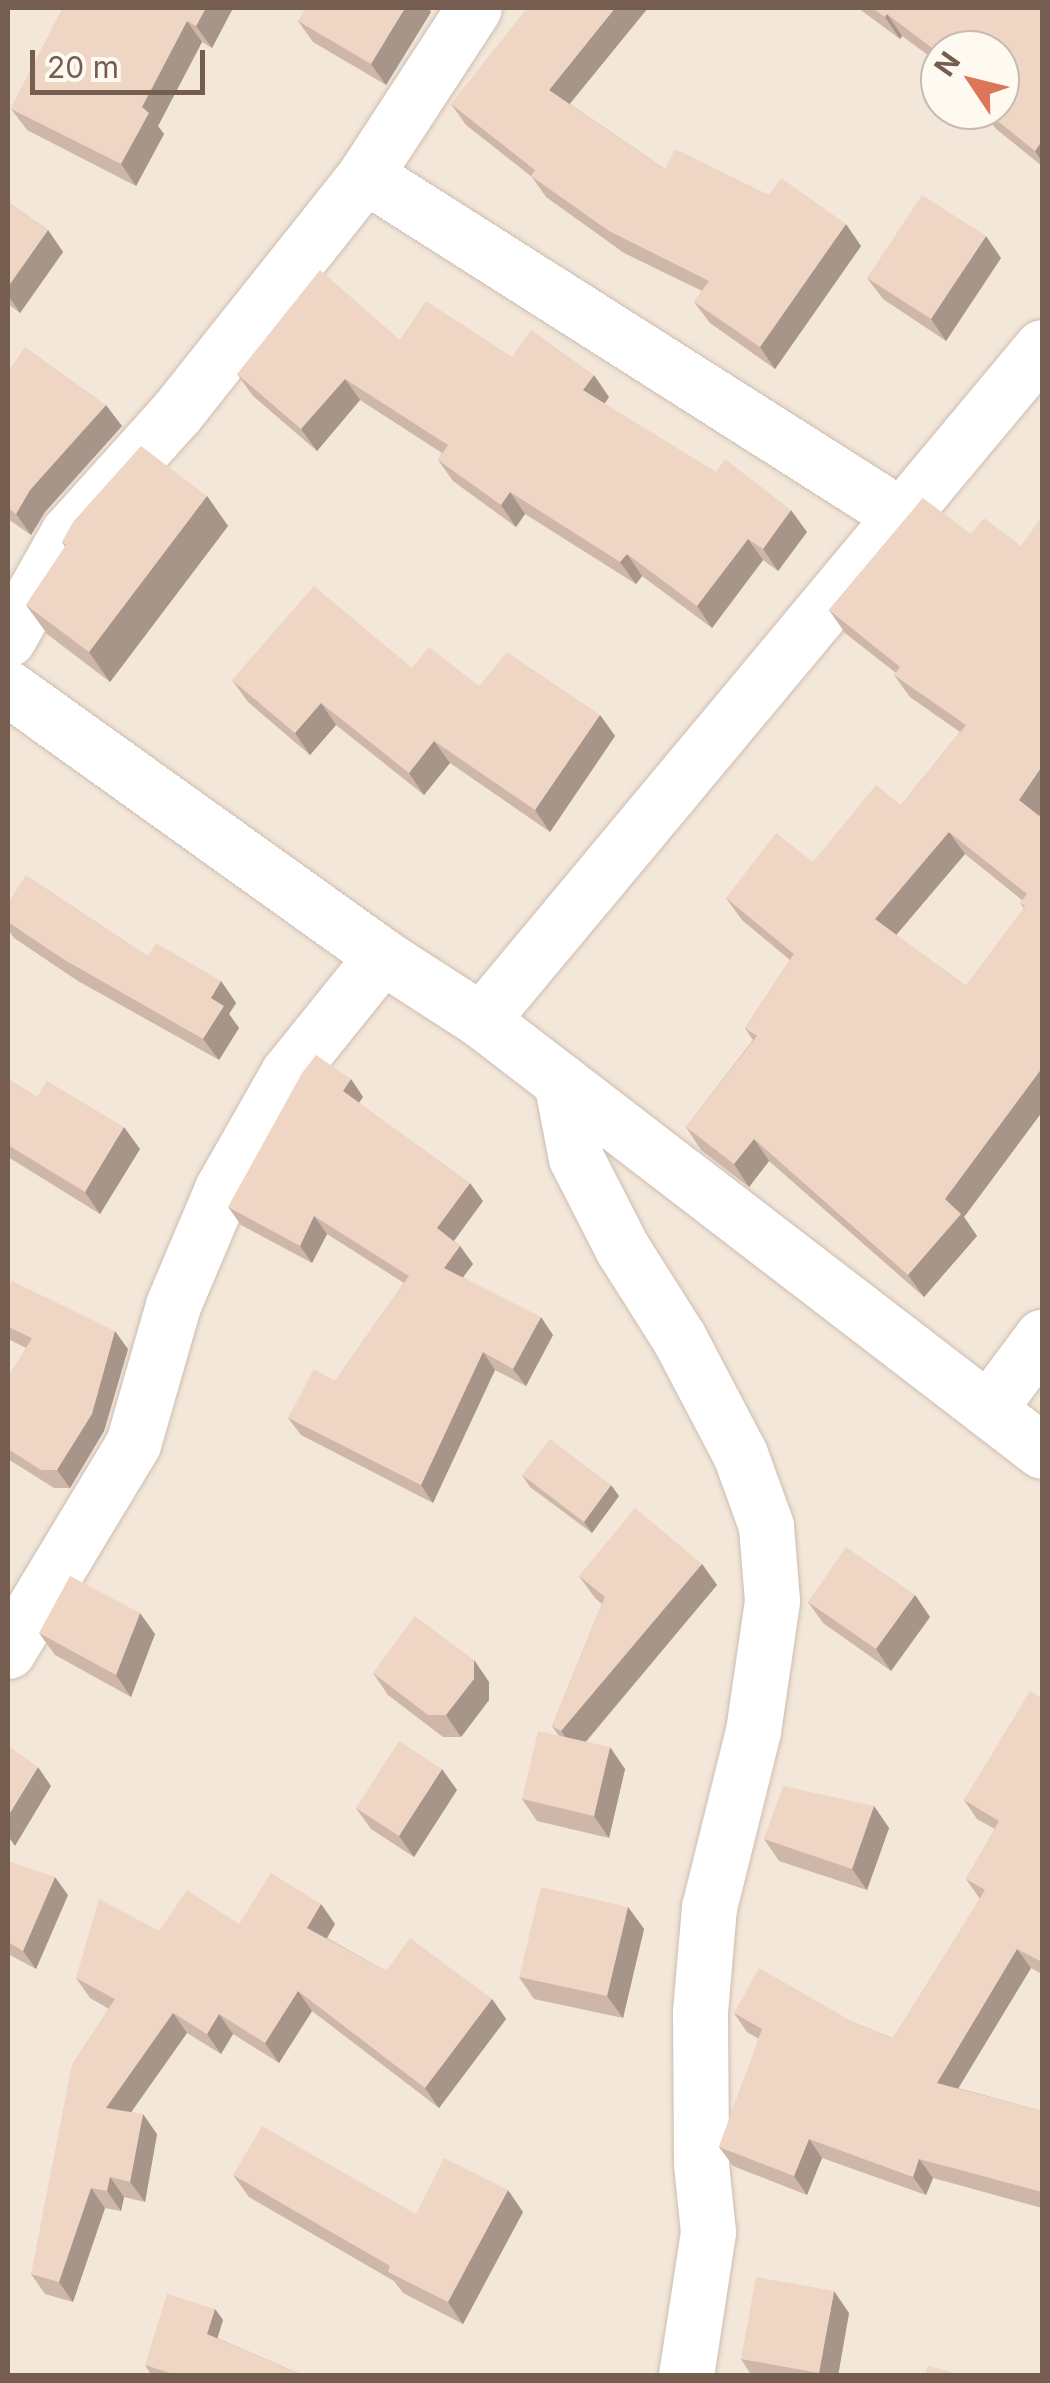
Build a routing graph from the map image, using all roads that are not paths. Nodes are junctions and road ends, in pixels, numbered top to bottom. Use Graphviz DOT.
graph roads {
  1 [pos="474,8"];
  2 [pos="366,175"];
  3 [pos="1042,347"];
  4 [pos="902,516"];
  5 [pos="8,639"];
  6 [pos="8,688"];
  7 [pos="382,956"];
  8 [pos="482,1020"];
  9 [pos="562,1082"];
  10 [pos="1042,1337"];
  11 [pos="989,1408"];
  12 [pos="1042,1451"];
  13 [pos="8,1650"];
  14 [pos="686,2376"];
  1 -- 2 [label="street"];
  2 -- 4 [label="street"];
  2 -- 5 [label="street"];
  3 -- 4 [label="street"];
  4 -- 8 [label="street"];
  6 -- 7 [label="street"];
  7 -- 8 [label="street"];
  7 -- 13 [label="street"];
  8 -- 9 [label="street"];
  9 -- 11 [label="street"];
  9 -- 14 [label="street"];
  10 -- 11 [label="street"];
  11 -- 12 [label="street"];
}
